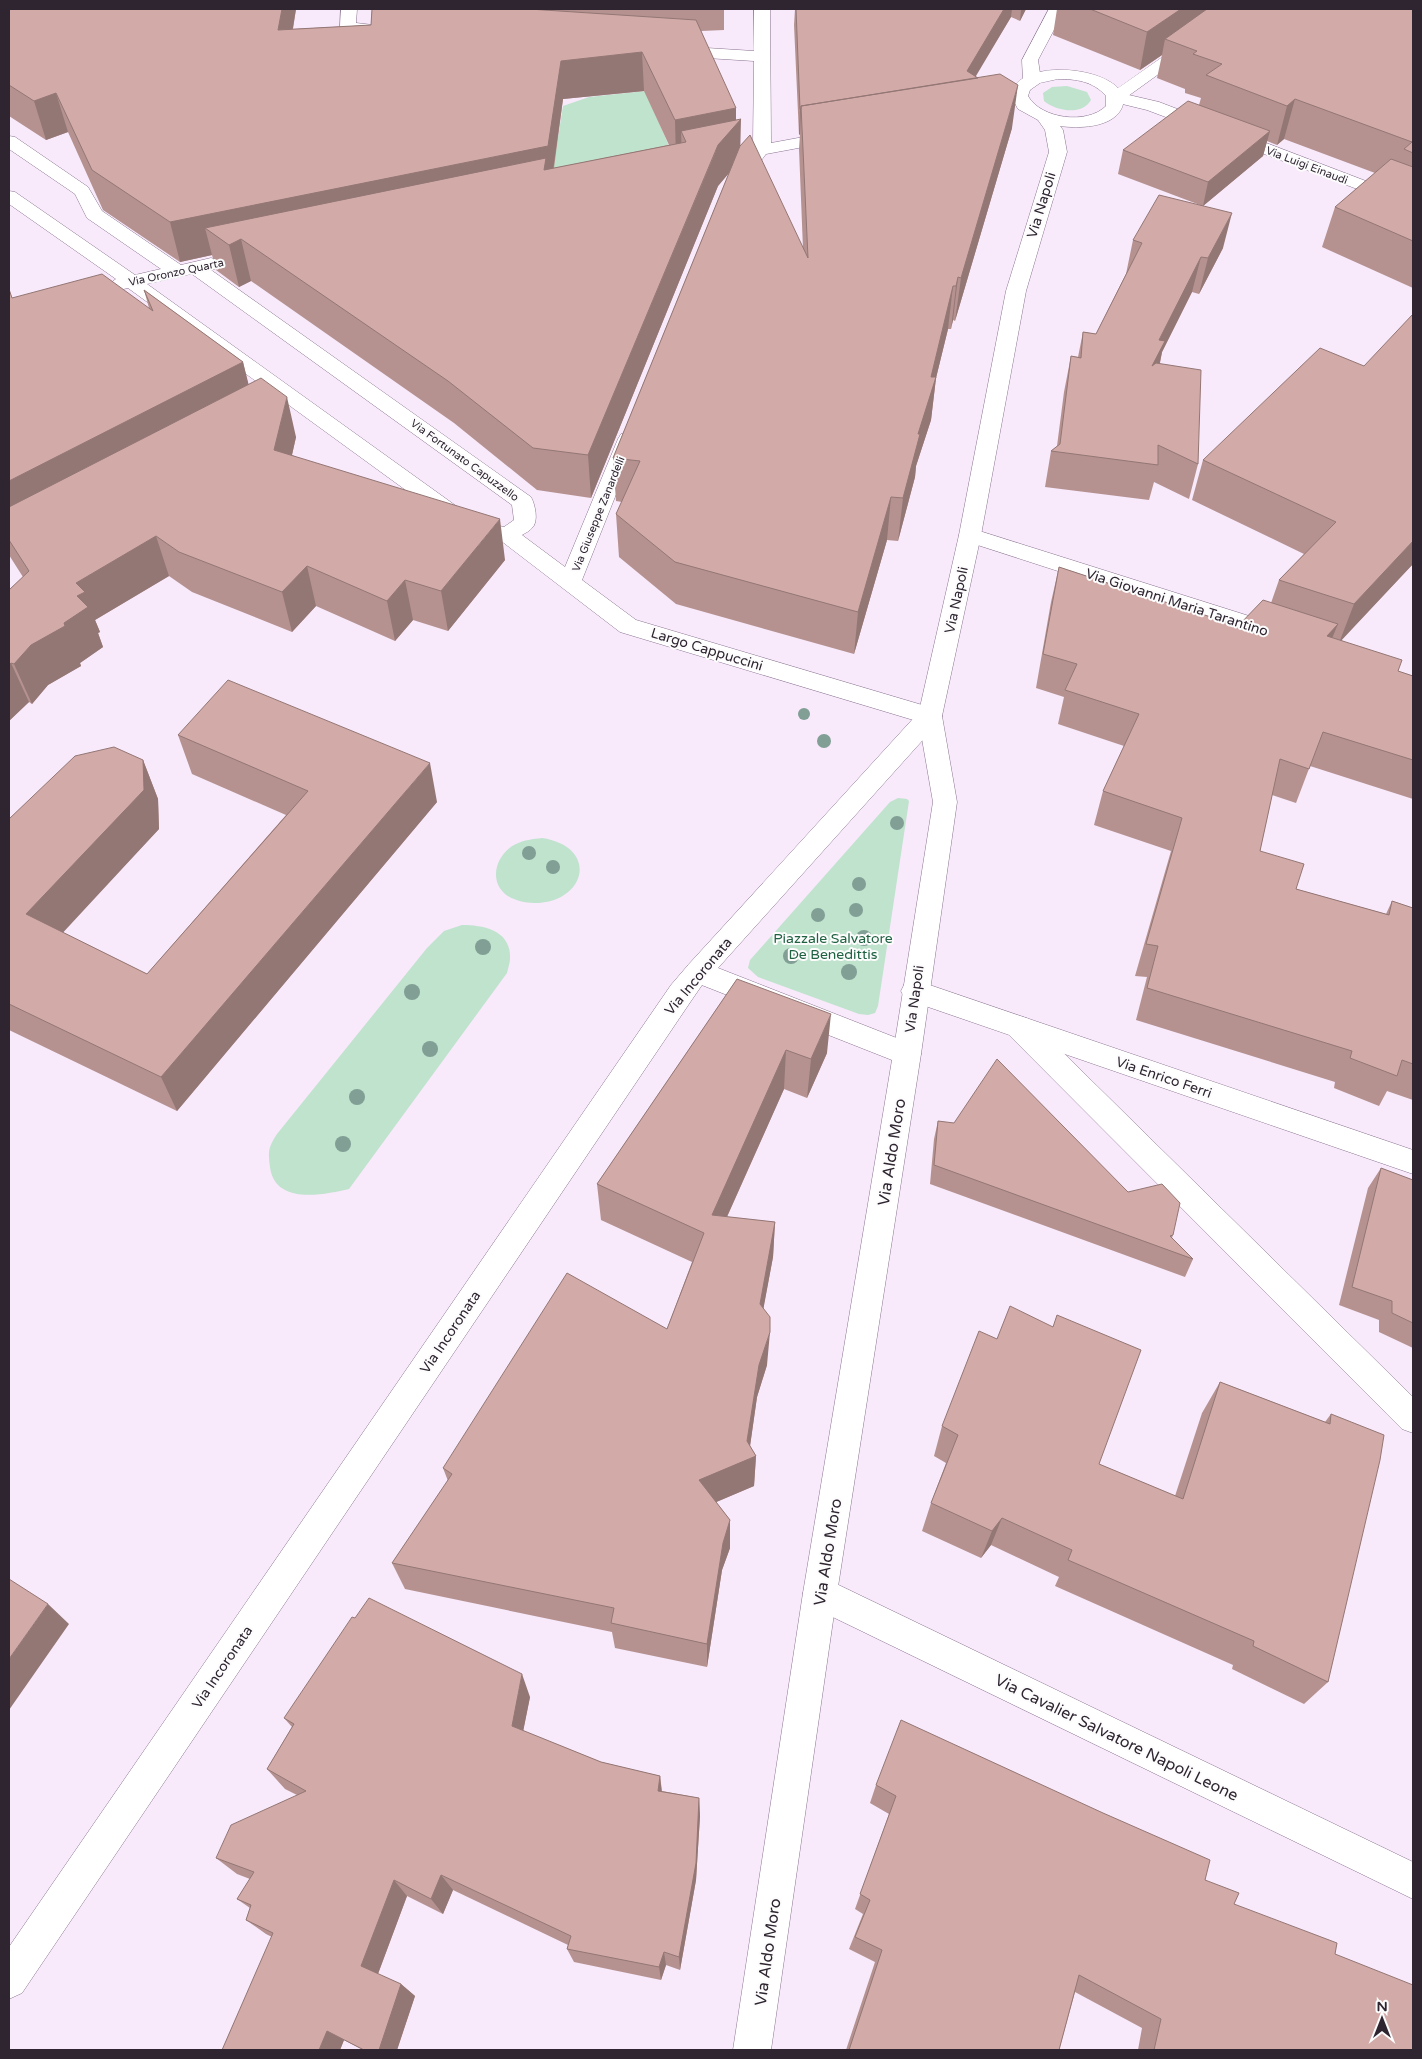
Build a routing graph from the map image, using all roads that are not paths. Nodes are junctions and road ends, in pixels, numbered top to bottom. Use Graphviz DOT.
graph roads {
  1 [pos="349,9"];
  2 [pos="762,9"];
  3 [pos="1057,9"];
  4 [pos="1242,9"];
  5 [pos="397,31"];
  6 [pos="664,50"];
  7 [pos="762,57"];
  8 [pos="1032,80"];
  9 [pos="1116,98"];
  10 [pos="1022,105"];
  11 [pos="1004,108"];
  12 [pos="1046,119"];
  13 [pos="1094,120"];
  14 [pos="850,134"];
  15 [pos="9,141"];
  16 [pos="762,148"];
  17 [pos="1058,152"];
  18 [pos="703,161"];
  19 [pos="740,174"];
  20 [pos="9,196"];
  21 [pos="1413,206"];
  22 [pos="224,261"];
  23 [pos="186,269"];
  24 [pos="131,281"];
  25 [pos="103,289"];
  26 [pos="637,417"];
  27 [pos="507,535"];
  28 [pos="970,536"];
  29 [pos="570,583"];
  30 [pos="1300,641"];
  31 [pos="930,716"];
  32 [pos="698,972"];
  33 [pos="914,991"];
  34 [pos="1019,1027"];
  35 [pos="907,1054"];
  36 [pos="1413,1162"];
  37 [pos="1413,1418"];
  38 [pos="820,1593"];
  39 [pos="1413,1881"];
  40 [pos="9,1980"];
  41 [pos="752,2050"];
  1 -- 5 [label="street"];
  2 -- 7 [label="street"];
  3 -- 8 [label="street"];
  4 -- 9 [label="street"];
  6 -- 7 [label="street"];
  7 -- 16 [label="street"];
  8 -- 9 [label="street"];
  8 -- 10 [label="street"];
  9 -- 13 [label="street"];
  9 -- 21 [label="street, Via Luigi Einaudi"];
  10 -- 11 [label="street"];
  10 -- 12 [label="street"];
  12 -- 13 [label="street"];
  12 -- 17 [label="street, Via Napoli"];
  13 -- 17 [label="street"];
  14 -- 16 [label="street"];
  15 -- 23 [label="street"];
  16 -- 18 [label="street"];
  16 -- 19 [label="street"];
  17 -- 28 [label="street, Via Napoli"];
  20 -- 24 [label="street"];
  22 -- 23 [label="street, Via Oronzo Quarta"];
  23 -- 24 [label="street, Via Oronzo Quarta"];
  23 -- 27 [label="street, Via Fortunato Capuzzello"];
  24 -- 25 [label="street, Via Oronzo Quarta"];
  24 -- 27 [label="street"];
  26 -- 29 [label="street, Via Giuseppe Zanardelli"];
  27 -- 29 [label="street, Largo Cappuccini"];
  28 -- 30 [label="street, Via Giovanni Maria Tarantino"];
  28 -- 31 [label="street, Via Napoli"];
  29 -- 31 [label="street, Largo Cappuccini"];
  31 -- 32 [label="street, Via Incoronata"];
  31 -- 33 [label="street, Via Napoli"];
  32 -- 35 [label="street"];
  32 -- 40 [label="street, Via Incoronata"];
  33 -- 34 [label="street, Via Enrico Ferri"];
  33 -- 35 [label="street, Via Napoli"];
  34 -- 36 [label="street, Via Enrico Ferri"];
  34 -- 37 [label="street"];
  35 -- 38 [label="street, Via Aldo Moro"];
  38 -- 39 [label="street, Via Cavalier Salvatore Napoli Leone"];
  38 -- 41 [label="street, Via Aldo Moro"];
}
